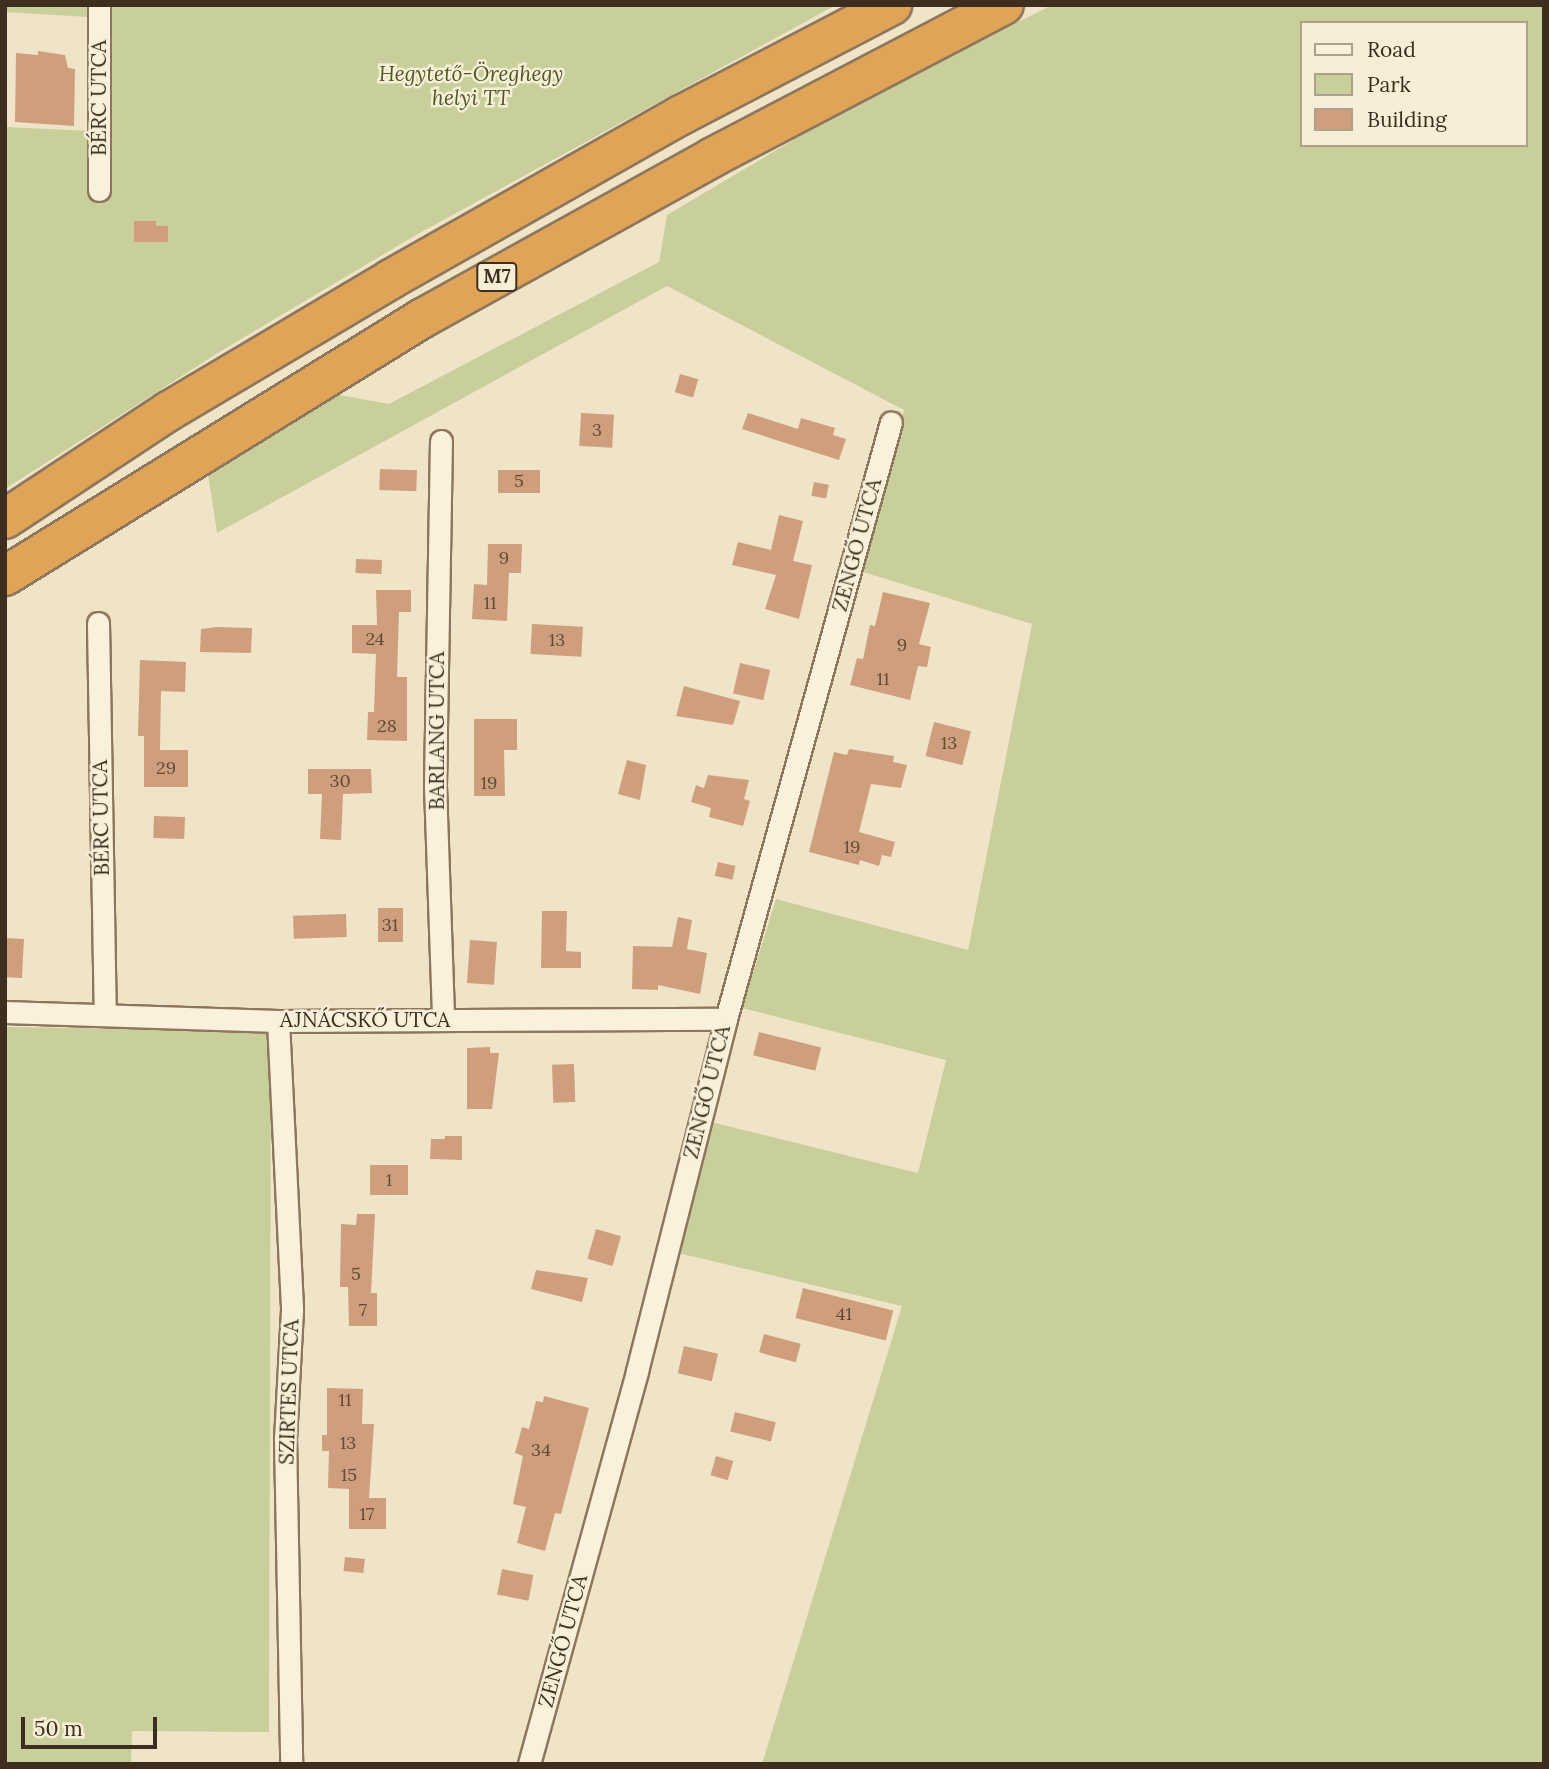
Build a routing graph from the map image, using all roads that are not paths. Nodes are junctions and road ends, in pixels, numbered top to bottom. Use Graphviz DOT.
graph roads {
  1 [pos="99,5"];
  2 [pos="892,5"];
  3 [pos="1004,5"];
  4 [pos="99,190"];
  5 [pos="891,422"];
  6 [pos="441,441"];
  7 [pos="5,519"];
  8 [pos="5,576"];
  9 [pos="98,623"];
  10 [pos="5,1012"];
  11 [pos="105,1012"];
  12 [pos="443,1020"];
  13 [pos="726,1020"];
  14 [pos="278,1021"];
  15 [pos="291,1764"];
  16 [pos="530,1764"];
  1 -- 4 [label="street, BÉRC UTCA"];
  2 -- 7 [label="highway, M7"];
  3 -- 8 [label="highway, M7"];
  5 -- 13 [label="street, ZENGŐ UTCA"];
  6 -- 12 [label="street, BARLANG UTCA"];
  9 -- 11 [label="street, BÉRC UTCA"];
  10 -- 11 [label="street, AJNÁCSKŐ UTCA"];
  11 -- 14 [label="street, AJNÁCSKŐ UTCA"];
  12 -- 13 [label="street, AJNÁCSKŐ UTCA"];
  12 -- 14 [label="street, AJNÁCSKŐ UTCA"];
  13 -- 16 [label="street, ZENGŐ UTCA"];
  14 -- 15 [label="street, SZIRTES UTCA"];
}
